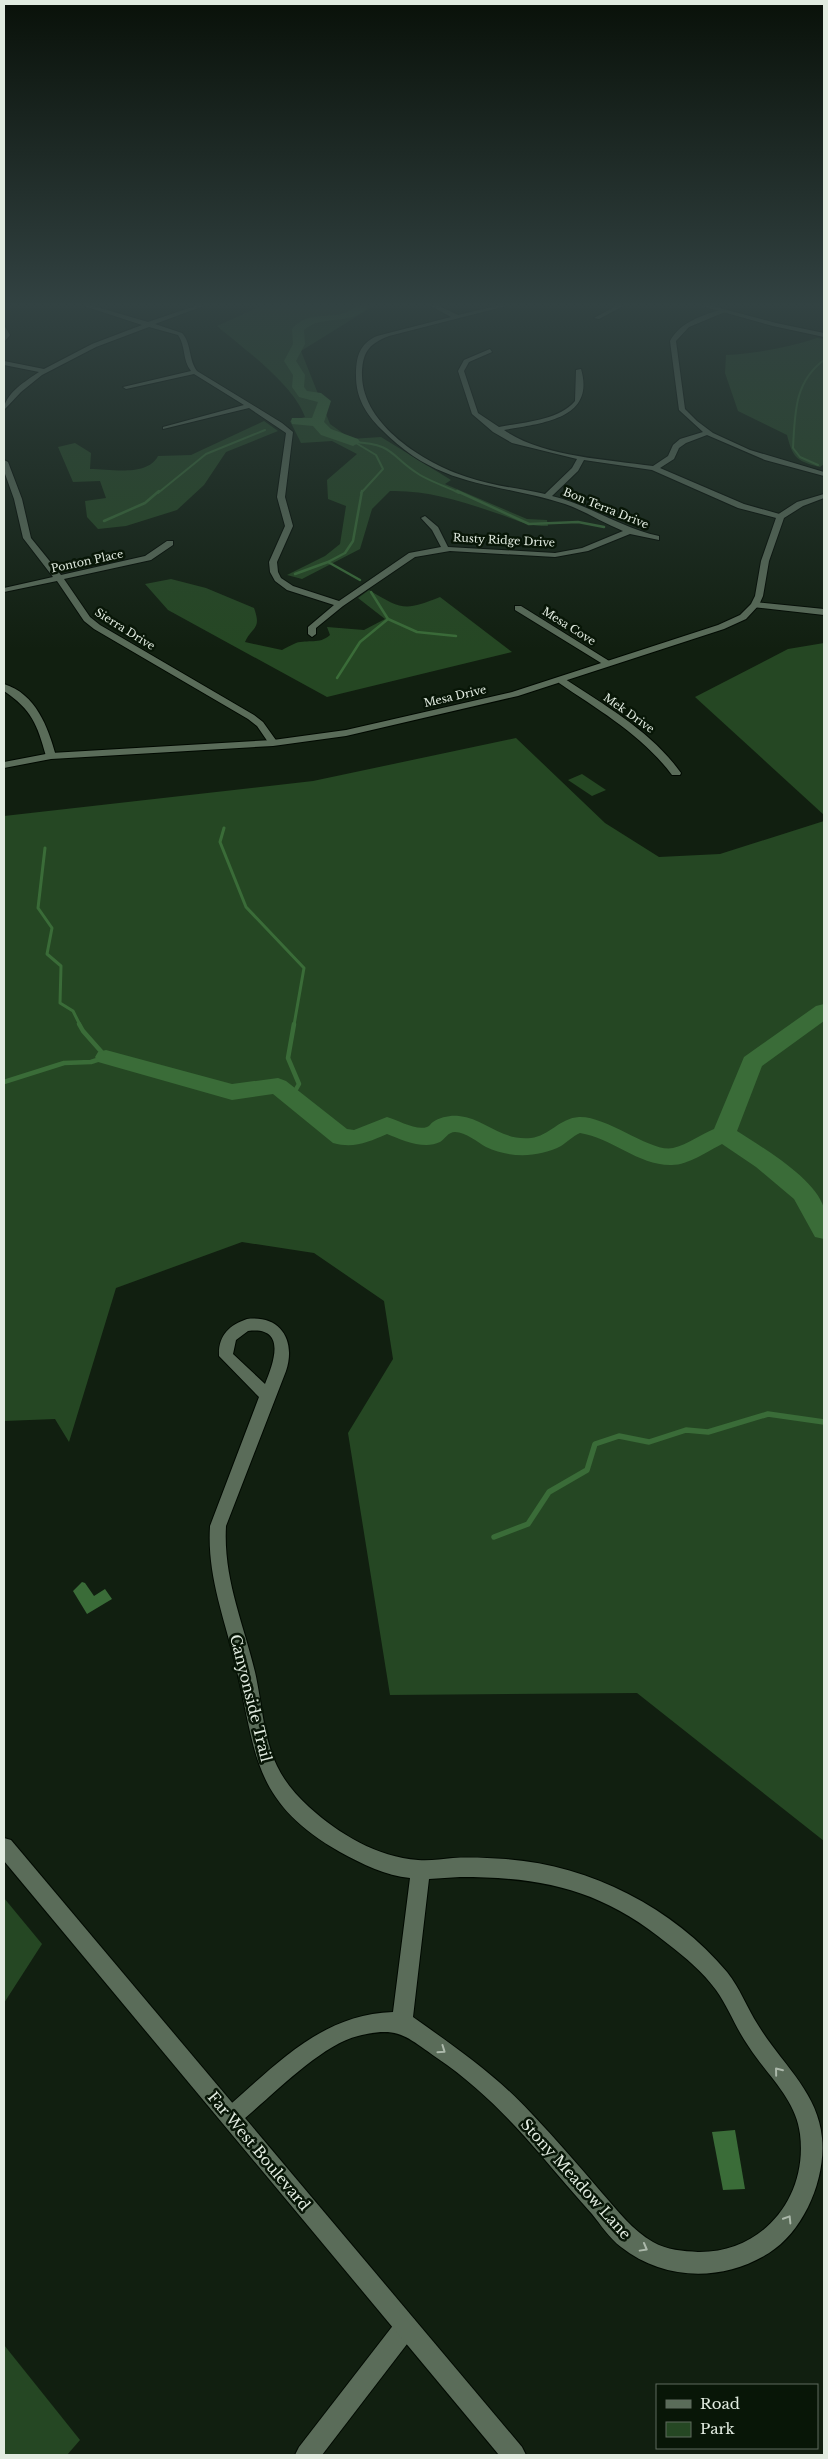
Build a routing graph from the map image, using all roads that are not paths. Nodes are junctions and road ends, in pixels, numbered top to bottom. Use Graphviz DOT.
graph roads {
  1 [pos="196,420"];
  2 [pos="273,420"];
  3 [pos="379,420"];
  4 [pos="484,420"];
  5 [pos="538,420"];
  6 [pos="691,420"];
  7 [pos="165,428"];
  8 [pos="496,430"];
  9 [pos="710,432"];
  10 [pos="582,457"];
  11 [pos="4,462"];
  12 [pos="654,468"];
  13 [pos="824,474"];
  14 [pos="824,496"];
  15 [pos="547,498"];
  16 [pos="780,517"];
  17 [pos="425,518"];
  18 [pos="631,531"];
  19 [pos="656,538"];
  20 [pos="170,543"];
  21 [pos="445,548"];
  22 [pos="59,578"];
  23 [pos="4,590"];
  24 [pos="340,604"];
  25 [pos="756,605"];
  26 [pos="518,608"];
  27 [pos="824,612"];
  28 [pos="312,634"];
  29 [pos="609,664"];
  30 [pos="562,681"];
  31 [pos="4,687"];
  32 [pos="273,743"];
  33 [pos="51,756"];
  34 [pos="4,765"];
  35 [pos="676,773"];
  36 [pos="268,1395"];
  37 [pos="4,1847"];
  38 [pos="421,1870"];
  39 [pos="402,2022"];
  40 [pos="231,2118"];
  41 [pos="406,2327"];
  42 [pos="307,2455"];
  43 [pos="514,2455"];
  1 -- 7 [label="street"];
  2 -- 24 [label="street"];
  3 -- 15 [label="street, Bon Terra Drive"];
  4 -- 8 [label="street"];
  5 -- 8 [label="street"];
  6 -- 9 [label="street"];
  8 -- 10 [label="street"];
  9 -- 12 [label="street"];
  9 -- 13 [label="street"];
  10 -- 12 [label="street"];
  10 -- 15 [label="street"];
  11 -- 22 [label="street, Sierra Drive"];
  12 -- 16 [label="street"];
  14 -- 16 [label="street"];
  15 -- 18 [label="street, Bon Terra Drive"];
  16 -- 25 [label="street"];
  17 -- 21 [label="street"];
  18 -- 19 [label="street, Bon Terra Drive"];
  18 -- 21 [label="street, Rusty Ridge Drive"];
  20 -- 22 [label="street, Ponton Place"];
  21 -- 24 [label="street, Rusty Ridge Drive"];
  22 -- 23 [label="street, Ponton Place"];
  22 -- 32 [label="street, Sierra Drive"];
  24 -- 28 [label="street, Rusty Ridge Drive"];
  25 -- 27 [label="street"];
  25 -- 29 [label="street, Mesa Drive"];
  26 -- 29 [label="street, Mesa Cove"];
  29 -- 30 [label="street, Mesa Drive"];
  30 -- 32 [label="street, Mesa Drive"];
  30 -- 35 [label="street, Mek Drive"];
  31 -- 33 [label="street"];
  32 -- 33 [label="street, Mesa Drive"];
  33 -- 34 [label="street, Mesa Drive"];
  36 -- 38 [label="street, Canyonside Trail"];
  37 -- 40 [label="street, Far West Boulevard"];
  38 -- 39 [label="street"];
  39 -- 38 [label="street, Stony Meadow Lane, one-way"];
  39 -- 40 [label="street"];
  40 -- 41 [label="street, Far West Boulevard"];
  41 -- 42 [label="street"];
  41 -- 43 [label="street, Far West Boulevard"];
}
